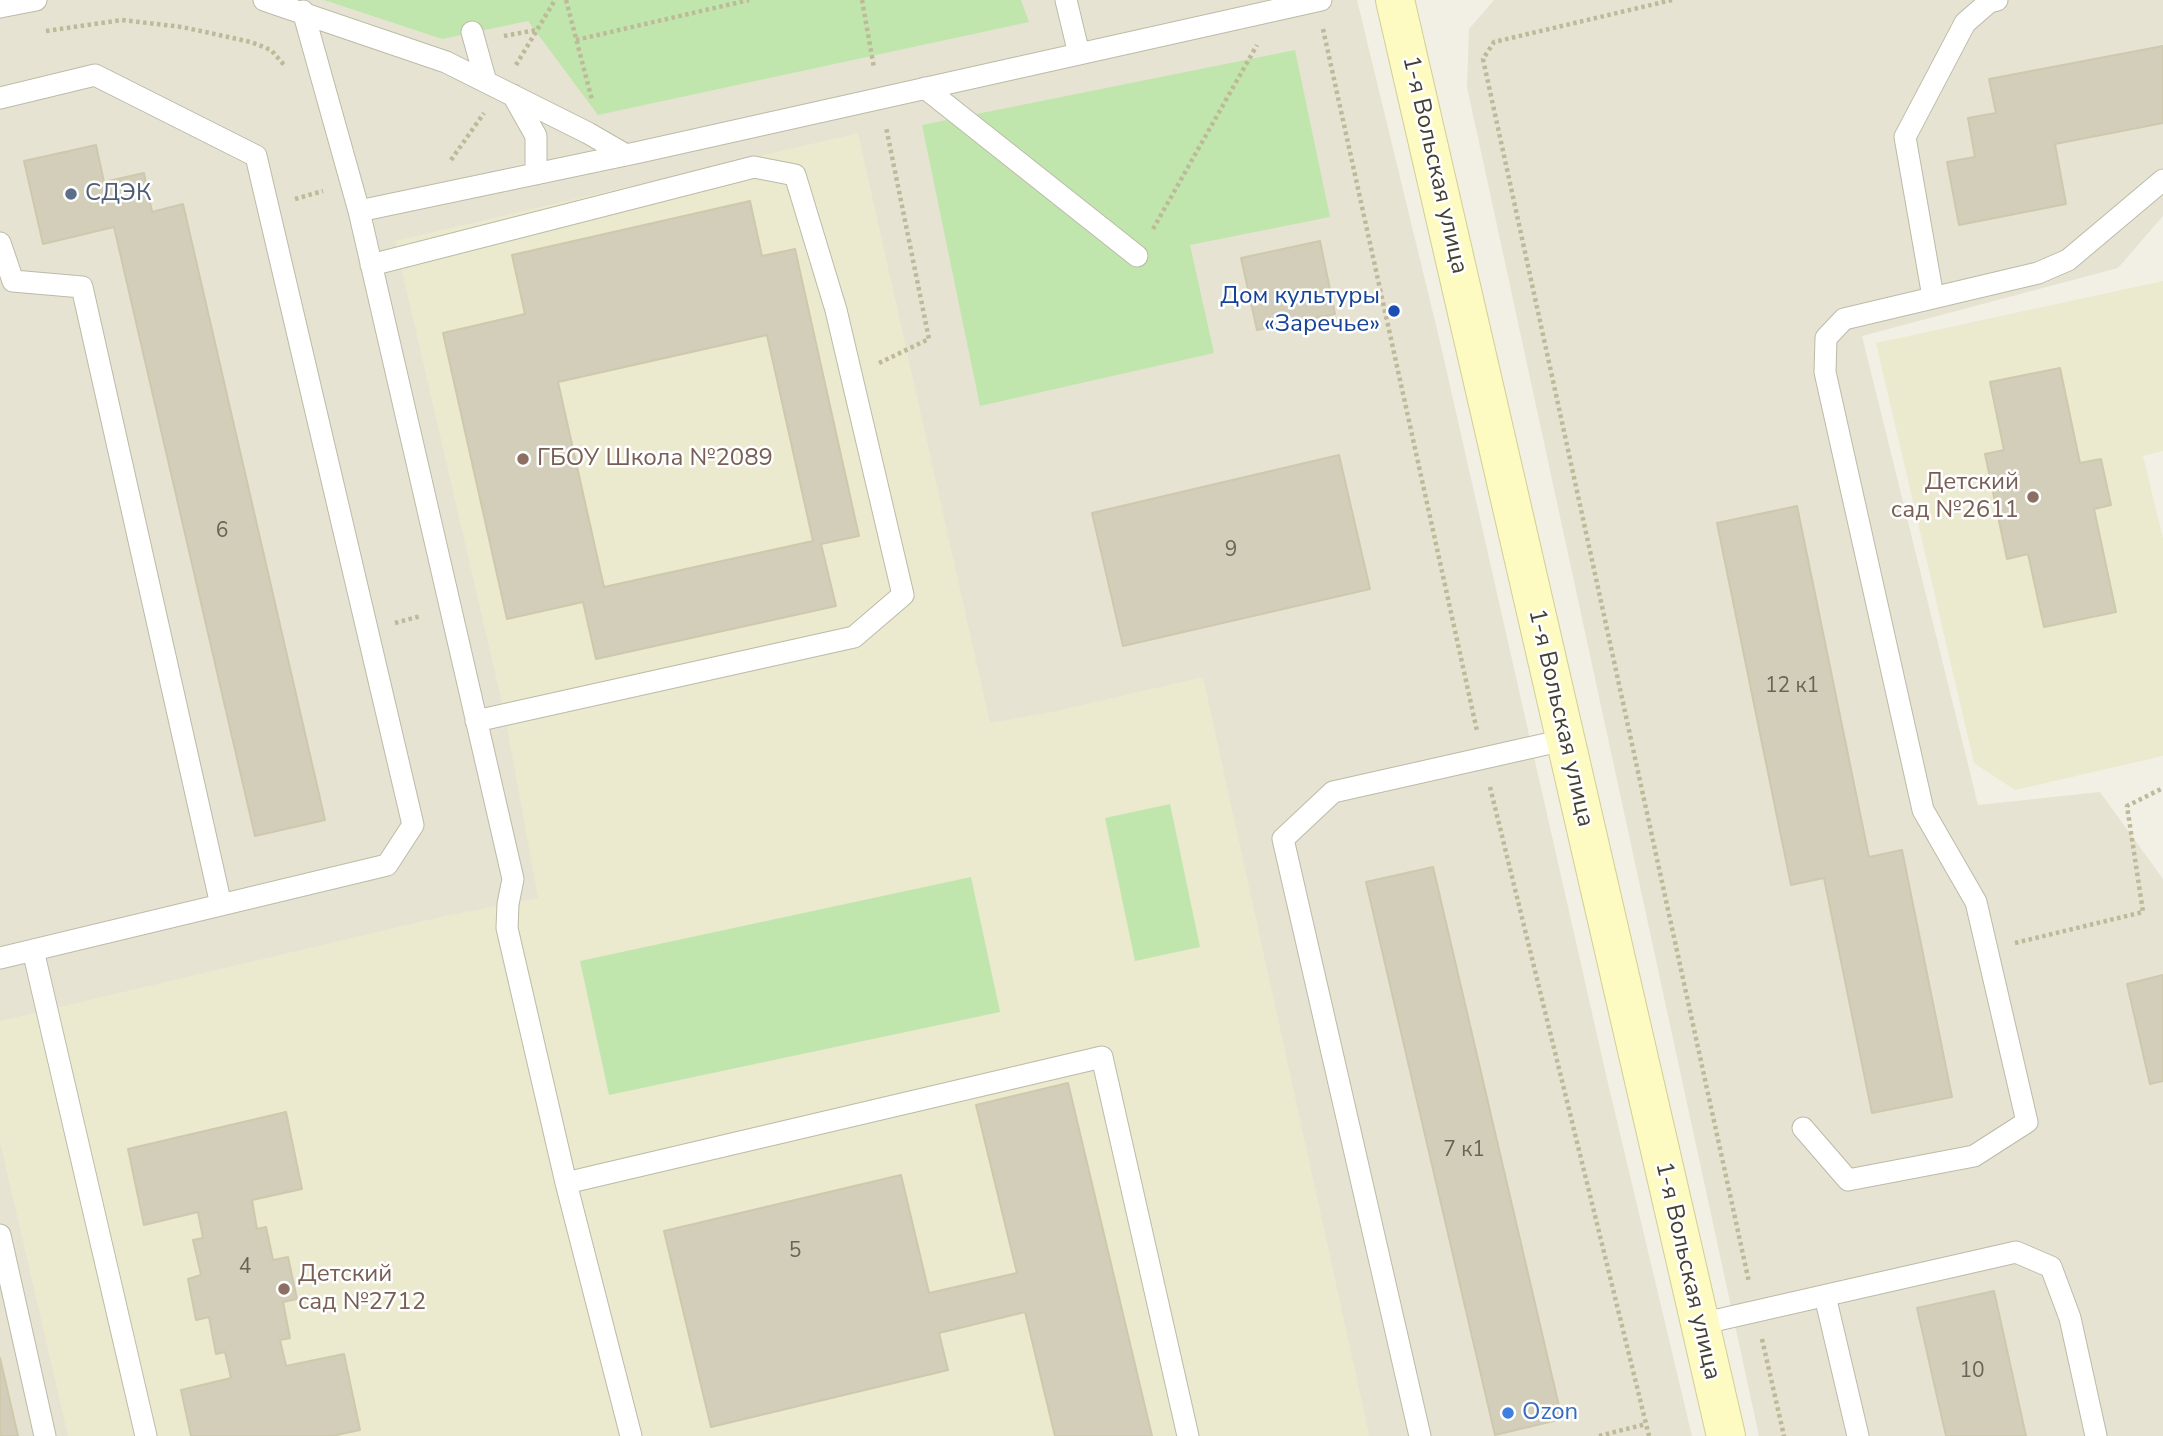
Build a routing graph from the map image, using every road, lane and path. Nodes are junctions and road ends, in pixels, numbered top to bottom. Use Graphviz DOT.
graph roads {
  1 [pos="36,0"];
  2 [pos="264,0"];
  3 [pos="555,0"];
  4 [pos="566,0"];
  5 [pos="749,0"];
  6 [pos="862,0"];
  7 [pos="1066,0"];
  8 [pos="1321,0"];
  9 [pos="1395,0"];
  10 [pos="1672,0"];
  11 [pos="1997,0"];
  12 [pos="0,7"];
  13 [pos="303,11"];
  14 [pos="1323,26"];
  15 [pos="41,32"];
  16 [pos="472,32"];
  17 [pos="576,40"];
  18 [pos="1259,41"];
  19 [pos="1079,54"];
  20 [pos="874,70"];
  21 [pos="288,77"];
  22 [pos="500,89"];
  23 [pos="925,89"];
  24 [pos="1339,94"];
  25 [pos="0,98"];
  26 [pos="593,104"];
  27 [pos="886,124"];
  28 [pos="626,155"];
  29 [pos="448,164"];
  30 [pos="536,174"];
  31 [pos="319,180"];
  32 [pos="2163,180"];
  33 [pos="323,193"];
  34 [pos="359,211"];
  35 [pos="0,243"];
  36 [pos="1138,256"];
  37 [pos="371,265"];
  38 [pos="7,282"];
  39 [pos="1933,297"];
  40 [pos="851,376"];
  41 [pos="450,609"];
  42 [pos="367,630"];
  43 [pos="476,721"];
  44 [pos="1564,740"];
  45 [pos="2163,788"];
  46 [pos="221,905"];
  47 [pos="33,950"];
  48 [pos="1987,950"];
  49 [pos="0,958"];
  50 [pos="1803,1128"];
  51 [pos="566,1183"];
  52 [pos="0,1236"];
  53 [pos="1825,1296"];
  54 [pos="1756,1312"];
  55 [pos="1700,1324"];
  56 [pos="1646,1424"];
  57 [pos="46,1436"];
  58 [pos="146,1436"];
  59 [pos="631,1436"];
  60 [pos="1188,1436"];
  61 [pos="1420,1436"];
  62 [pos="1599,1436"];
  63 [pos="1726,1436"];
  64 [pos="1784,1436"];
  65 [pos="1858,1436"];
  66 [pos="2096,1436"];
  1 -- 12 [label="lane"];
  2 -- 13 [label="lane"];
  3 -- 22 [label="path"];
  4 -- 17 [label="path"];
  5 -- 17 [label="path"];
  6 -- 20 [label="path"];
  7 -- 19 [label="lane"];
  8 -- 19 [label="lane"];
  9 -- 44 [label="street, 1-я Вольская улица"];
  10 -- 54 [label="path"];
  11 -- 39 [label="lane"];
  13 -- 22 [label="lane"];
  13 -- 34 [label="lane"];
  14 -- 24 [label="path"];
  15 -- 21 [label="path"];
  16 -- 22 [label="lane"];
  17 -- 26 [label="path"];
  18 -- 36 [label="path"];
  19 -- 23 [label="lane"];
  22 -- 28 [label="lane"];
  22 -- 29 [label="path"];
  22 -- 30 [label="lane"];
  23 -- 28 [label="lane"];
  23 -- 36 [label="lane"];
  25 -- 42 [label="lane"];
  27 -- 40 [label="path"];
  28 -- 30 [label="lane"];
  30 -- 34 [label="lane"];
  31 -- 33 [label="path"];
  32 -- 39 [label="lane"];
  34 -- 37 [label="lane"];
  35 -- 38 [label="lane"];
  37 -- 40 [label="lane"];
  37 -- 41 [label="lane"];
  38 -- 46 [label="lane"];
  39 -- 48 [label="lane"];
  40 -- 43 [label="lane"];
  41 -- 42 [label="path"];
  41 -- 43 [label="lane"];
  42 -- 46 [label="lane"];
  43 -- 51 [label="lane"];
  44 -- 55 [label="street, 1-я Вольская улица"];
  44 -- 61 [label="lane"];
  45 -- 48 [label="path"];
  46 -- 47 [label="lane"];
  47 -- 49 [label="lane"];
  47 -- 58 [label="lane"];
  48 -- 50 [label="lane"];
  51 -- 59 [label="lane"];
  51 -- 60 [label="lane"];
  52 -- 57 [label="lane"];
  53 -- 54 [label="lane"];
  53 -- 65 [label="lane"];
  53 -- 66 [label="lane"];
  54 -- 55 [label="lane"];
  54 -- 64 [label="path"];
  55 -- 63 [label="street, 1-я Вольская улица"];
  56 -- 62 [label="path"];
}
